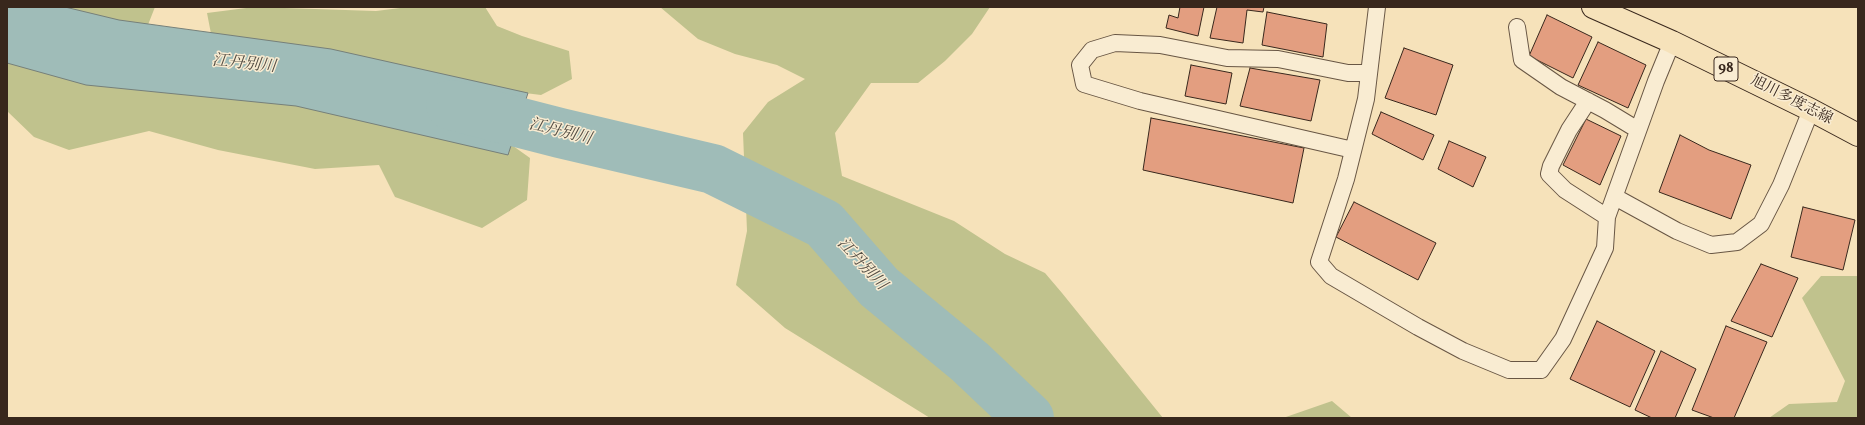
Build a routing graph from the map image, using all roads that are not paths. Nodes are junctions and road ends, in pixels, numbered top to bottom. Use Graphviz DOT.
graph roads {
  1 [pos="1377,7"];
  2 [pos="1593,7"];
  3 [pos="1517,27"];
  4 [pos="1672,42"];
  5 [pos="1369,73"];
  6 [pos="1588,101"];
  7 [pos="1811,110"];
  8 [pos="1638,130"];
  9 [pos="1858,135"];
  10 [pos="1353,150"];
  11 [pos="1615,197"];
  12 [pos="1607,217"];
  1 -- 5 [label="lane"];
  2 -- 4 [label="main road, 旭川多度志線 / 98"];
  3 -- 6 [label="lane"];
  4 -- 7 [label="main road, 旭川多度志線 / 98"];
  4 -- 8 [label="lane"];
  5 -- 10 [label="lane"];
  5 -- 10 [label="lane"];
  6 -- 8 [label="lane"];
  6 -- 12 [label="lane"];
  7 -- 9 [label="main road, 旭川多度志線 / 98"];
  7 -- 11 [label="lane"];
  8 -- 11 [label="lane"];
  10 -- 12 [label="lane"];
  11 -- 12 [label="lane"];
}
